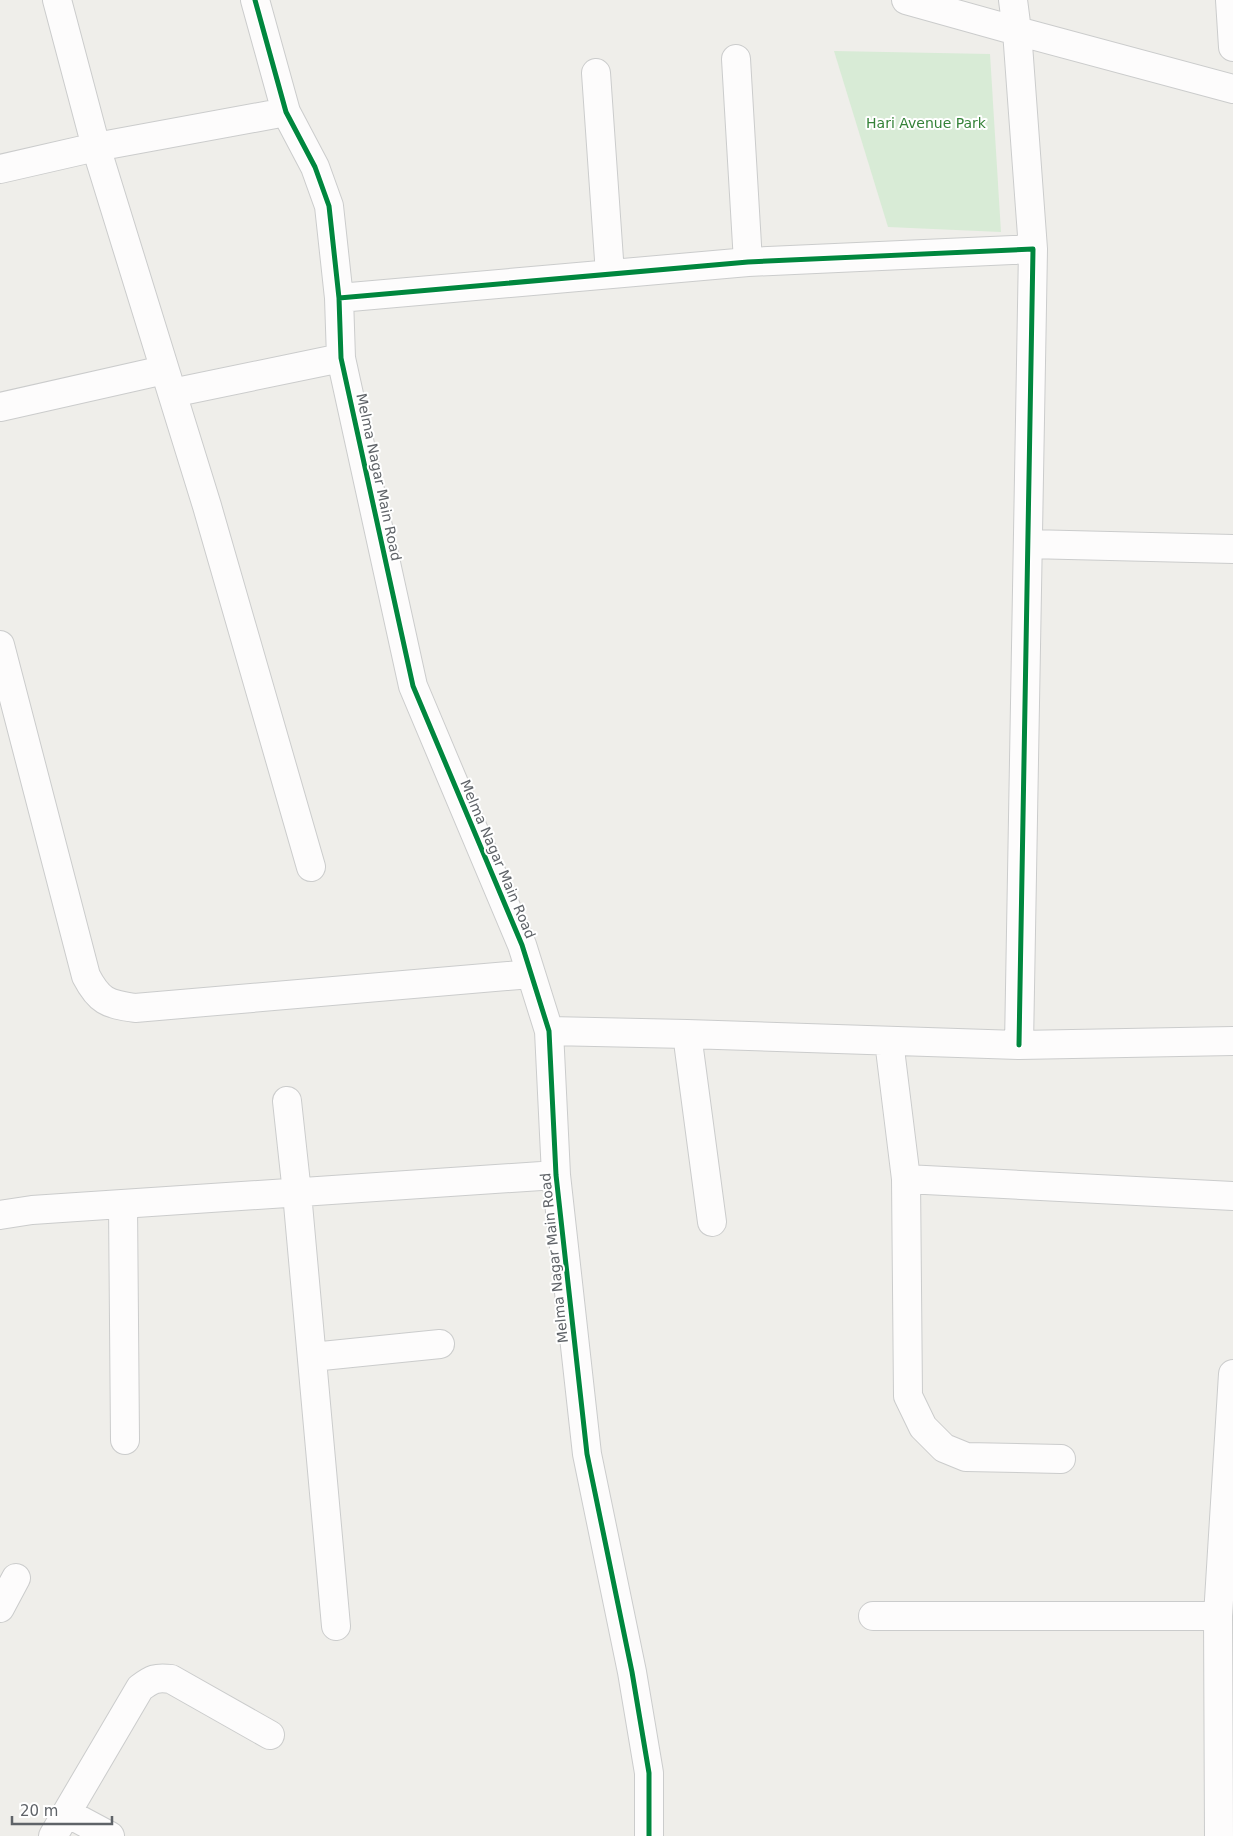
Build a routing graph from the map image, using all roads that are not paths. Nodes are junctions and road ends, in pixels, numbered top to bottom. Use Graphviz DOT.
graph roads {
  1 [pos="57,0"];
  2 [pos="255,0"];
  3 [pos="906,0"];
  4 [pos="1013,0"];
  5 [pos="1230,0"];
  6 [pos="1017,31"];
  7 [pos="1233,47"];
  8 [pos="736,59"];
  9 [pos="596,73"];
  10 [pos="1233,89"];
  11 [pos="286,112"];
  12 [pos="96,147"];
  13 [pos="0,169"];
  14 [pos="1033,249"];
  15 [pos="748,262"];
  16 [pos="610,274"];
  17 [pos="339,298"];
  18 [pos="341,358"];
  19 [pos="168,381"];
  20 [pos="0,407"];
  21 [pos="1028,544"];
  22 [pos="1233,549"];
  23 [pos="0,644"];
  24 [pos="310,867"];
  25 [pos="531,974"];
  26 [pos="548,1031"];
  27 [pos="687,1034"];
  28 [pos="889,1041"];
  29 [pos="1233,1041"];
  30 [pos="1019,1045"];
  31 [pos="287,1101"];
  32 [pos="556,1175"];
  33 [pos="906,1179"];
  34 [pos="297,1192"];
  35 [pos="1233,1196"];
  36 [pos="123,1204"];
  37 [pos="0,1215"];
  38 [pos="712,1222"];
  39 [pos="440,1344"];
  40 [pos="312,1357"];
  41 [pos="1233,1374"];
  42 [pos="125,1440"];
  43 [pos="1061,1459"];
  44 [pos="16,1578"];
  45 [pos="0,1608"];
  46 [pos="873,1616"];
  47 [pos="1218,1616"];
  48 [pos="336,1626"];
  49 [pos="270,1735"];
  50 [pos="67,1812"];
  51 [pos="53,1836"];
  52 [pos="110,1836"];
  53 [pos="649,1836"];
  54 [pos="1219,1836"];
  1 -- 12 [label="street"];
  2 -- 11 [label="street, Melma Nagar Main Road"];
  3 -- 6 [label="street"];
  4 -- 6 [label="street"];
  5 -- 7 [label="street"];
  6 -- 10 [label="street"];
  6 -- 14 [label="street"];
  8 -- 15 [label="street"];
  9 -- 16 [label="street"];
  11 -- 12 [label="street"];
  11 -- 17 [label="street, Melma Nagar Main Road"];
  12 -- 13 [label="street"];
  12 -- 19 [label="street"];
  14 -- 15 [label="street"];
  14 -- 21 [label="street"];
  15 -- 16 [label="street"];
  16 -- 17 [label="street"];
  17 -- 18 [label="street, Melma Nagar Main Road"];
  18 -- 19 [label="street"];
  18 -- 25 [label="street, Melma Nagar Main Road"];
  19 -- 20 [label="street"];
  19 -- 24 [label="street"];
  21 -- 22 [label="street"];
  21 -- 30 [label="street"];
  23 -- 25 [label="street"];
  25 -- 26 [label="street, Melma Nagar Main Road"];
  26 -- 27 [label="street"];
  26 -- 32 [label="street, Melma Nagar Main Road"];
  27 -- 28 [label="street"];
  27 -- 38 [label="street"];
  28 -- 30 [label="street"];
  28 -- 33 [label="street"];
  29 -- 30 [label="street"];
  31 -- 34 [label="street"];
  32 -- 34 [label="street"];
  32 -- 53 [label="street, Melma Nagar Main Road"];
  33 -- 35 [label="street"];
  33 -- 43 [label="street"];
  34 -- 36 [label="street"];
  34 -- 40 [label="street"];
  36 -- 37 [label="street"];
  36 -- 42 [label="street"];
  39 -- 40 [label="street"];
  40 -- 48 [label="street"];
  41 -- 47 [label="street"];
  44 -- 45 [label="street"];
  46 -- 47 [label="street"];
  47 -- 54 [label="street"];
  49 -- 50 [label="street"];
  50 -- 51 [label="street"];
  50 -- 52 [label="street"];
}
